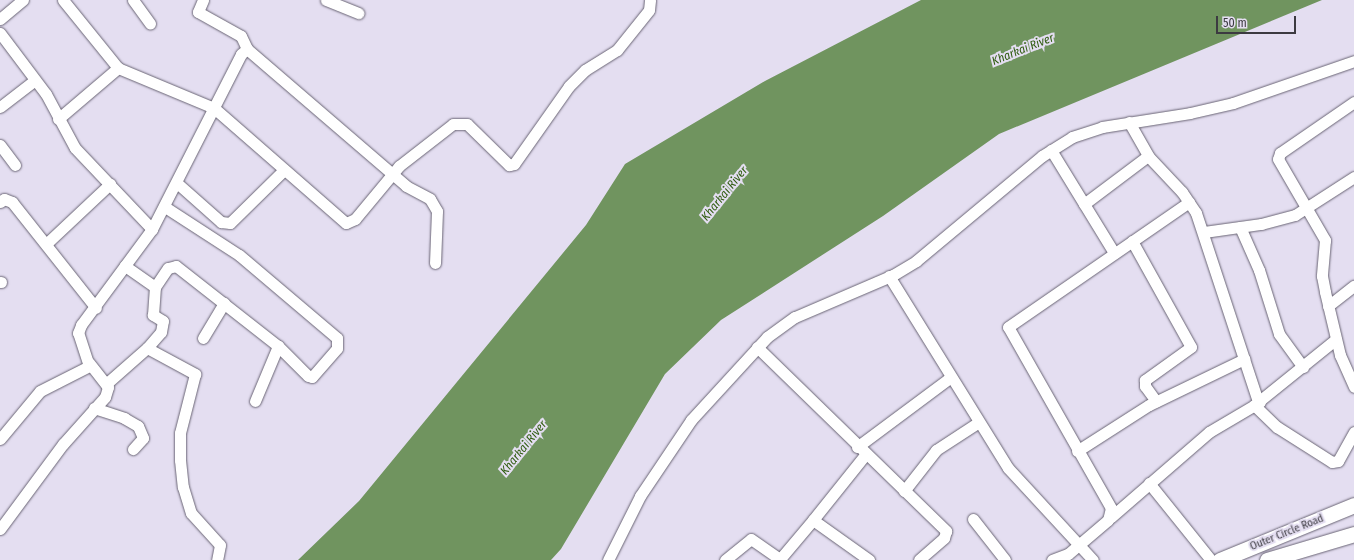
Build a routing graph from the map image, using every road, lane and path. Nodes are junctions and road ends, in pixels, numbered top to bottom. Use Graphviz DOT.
graph roads {
  1 [pos="23,0"];
  2 [pos="63,0"];
  3 [pos="133,0"];
  4 [pos="203,0"];
  5 [pos="326,0"];
  6 [pos="650,0"];
  7 [pos="358,13"];
  8 [pos="0,19"];
  9 [pos="150,23"];
  10 [pos="0,33"];
  11 [pos="247,49"];
  12 [pos="1354,61"];
  13 [pos="118,68"];
  14 [pos="35,80"];
  15 [pos="1354,102"];
  16 [pos="0,107"];
  17 [pos="214,108"];
  18 [pos="58,119"];
  19 [pos="1129,122"];
  20 [pos="0,145"];
  21 [pos="1051,150"];
  22 [pos="1148,156"];
  23 [pos="15,166"];
  24 [pos="284,170"];
  25 [pos="392,173"];
  26 [pos="1354,177"];
  27 [pos="177,183"];
  28 [pos="110,184"];
  29 [pos="0,202"];
  30 [pos="1189,202"];
  31 [pos="1084,204"];
  32 [pos="165,206"];
  33 [pos="1308,208"];
  34 [pos="1240,227"];
  35 [pos="152,228"];
  36 [pos="1204,232"];
  37 [pos="1132,241"];
  38 [pos="46,244"];
  39 [pos="1114,253"];
  40 [pos="436,263"];
  41 [pos="125,266"];
  42 [pos="889,276"];
  43 [pos="1354,286"];
  44 [pos="154,287"];
  45 [pos="224,303"];
  46 [pos="1328,306"];
  47 [pos="96,308"];
  48 [pos="202,338"];
  49 [pos="1336,339"];
  50 [pos="278,346"];
  51 [pos="757,347"];
  52 [pos="147,348"];
  53 [pos="1244,359"];
  54 [pos="89,363"];
  55 [pos="1303,367"];
  56 [pos="951,377"];
  57 [pos="106,384"];
  58 [pos="1354,387"];
  59 [pos="255,401"];
  60 [pos="1156,401"];
  61 [pos="1257,404"];
  62 [pos="94,408"];
  63 [pos="979,422"];
  64 [pos="1354,432"];
  65 [pos="0,439"];
  66 [pos="857,447"];
  67 [pos="132,449"];
  68 [pos="1077,451"];
  69 [pos="865,455"];
  70 [pos="1149,483"];
  71 [pos="904,491"];
  72 [pos="1354,505"];
  73 [pos="1111,517"];
  74 [pos="813,520"];
  75 [pos="973,520"];
  76 [pos="0,529"];
  77 [pos="1354,534"];
  78 [pos="1079,545"];
  79 [pos="1293,556"];
  80 [pos="216,560"];
  81 [pos="608,560"];
  82 [pos="725,560"];
  83 [pos="869,560"];
  84 [pos="919,560"];
  85 [pos="1005,560"];
  86 [pos="1052,560"];
  87 [pos="1093,560"];
  88 [pos="1211,560"];
  89 [pos="1220,560"];
  90 [pos="1267,560"];
  1 -- 8 [label="street"];
  2 -- 13 [label="street"];
  3 -- 9 [label="street"];
  4 -- 11 [label="street"];
  5 -- 7 [label="street"];
  6 -- 25 [label="street"];
  10 -- 14 [label="street"];
  11 -- 17 [label="street"];
  11 -- 25 [label="street"];
  12 -- 19 [label="street"];
  13 -- 17 [label="street"];
  13 -- 18 [label="street"];
  14 -- 16 [label="street"];
  14 -- 18 [label="street"];
  15 -- 33 [label="street"];
  17 -- 24 [label="street"];
  17 -- 27 [label="street"];
  18 -- 28 [label="street"];
  19 -- 21 [label="street"];
  19 -- 22 [label="street"];
  20 -- 23 [label="street"];
  21 -- 31 [label="street"];
  21 -- 42 [label="street"];
  22 -- 30 [label="street"];
  22 -- 31 [label="street"];
  24 -- 25 [label="street"];
  24 -- 27 [label="street"];
  25 -- 40 [label="street"];
  26 -- 33 [label="street"];
  27 -- 32 [label="street"];
  28 -- 35 [label="street"];
  28 -- 38 [label="street"];
  29 -- 38 [label="street"];
  30 -- 36 [label="street"];
  30 -- 37 [label="street"];
  31 -- 39 [label="street"];
  32 -- 35 [label="street"];
  32 -- 50 [label="street"];
  33 -- 34 [label="street"];
  33 -- 46 [label="street"];
  34 -- 36 [label="street"];
  34 -- 55 [label="street"];
  35 -- 41 [label="street"];
  36 -- 53 [label="street"];
  37 -- 39 [label="street"];
  37 -- 60 [label="street"];
  38 -- 47 [label="street"];
  39 -- 68 [label="street"];
  41 -- 44 [label="street"];
  41 -- 47 [label="street"];
  42 -- 51 [label="street"];
  42 -- 56 [label="street"];
  43 -- 46 [label="street"];
  44 -- 45 [label="street"];
  44 -- 52 [label="street"];
  45 -- 48 [label="street"];
  45 -- 50 [label="street"];
  46 -- 49 [label="street"];
  47 -- 54 [label="street"];
  49 -- 55 [label="street"];
  49 -- 58 [label="street"];
  50 -- 59 [label="street"];
  51 -- 66 [label="street"];
  51 -- 81 [label="street"];
  52 -- 57 [label="street"];
  52 -- 80 [label="street"];
  53 -- 60 [label="street"];
  53 -- 61 [label="street"];
  54 -- 57 [label="street"];
  54 -- 65 [label="street"];
  55 -- 61 [label="street"];
  56 -- 63 [label="street"];
  56 -- 66 [label="street"];
  57 -- 62 [label="street"];
  60 -- 68 [label="street"];
  61 -- 64 [label="street"];
  61 -- 70 [label="street"];
  62 -- 67 [label="street"];
  62 -- 76 [label="street"];
  63 -- 71 [label="street"];
  63 -- 78 [label="street"];
  66 -- 69 [label="street"];
  68 -- 73 [label="street"];
  69 -- 71 [label="street"];
  69 -- 74 [label="street"];
  70 -- 73 [label="street"];
  70 -- 88 [label="street"];
  71 -- 84 [label="street"];
  72 -- 89 [label="main road, Outer Circle Road"];
  73 -- 78 [label="street"];
  74 -- 82 [label="street"];
  74 -- 83 [label="street"];
  75 -- 85 [label="street"];
  77 -- 79 [label="main road, Outer Circle Road"];
  78 -- 86 [label="street"];
  78 -- 87 [label="street"];
  79 -- 90 [label="main road, Outer Circle Road"];
}
